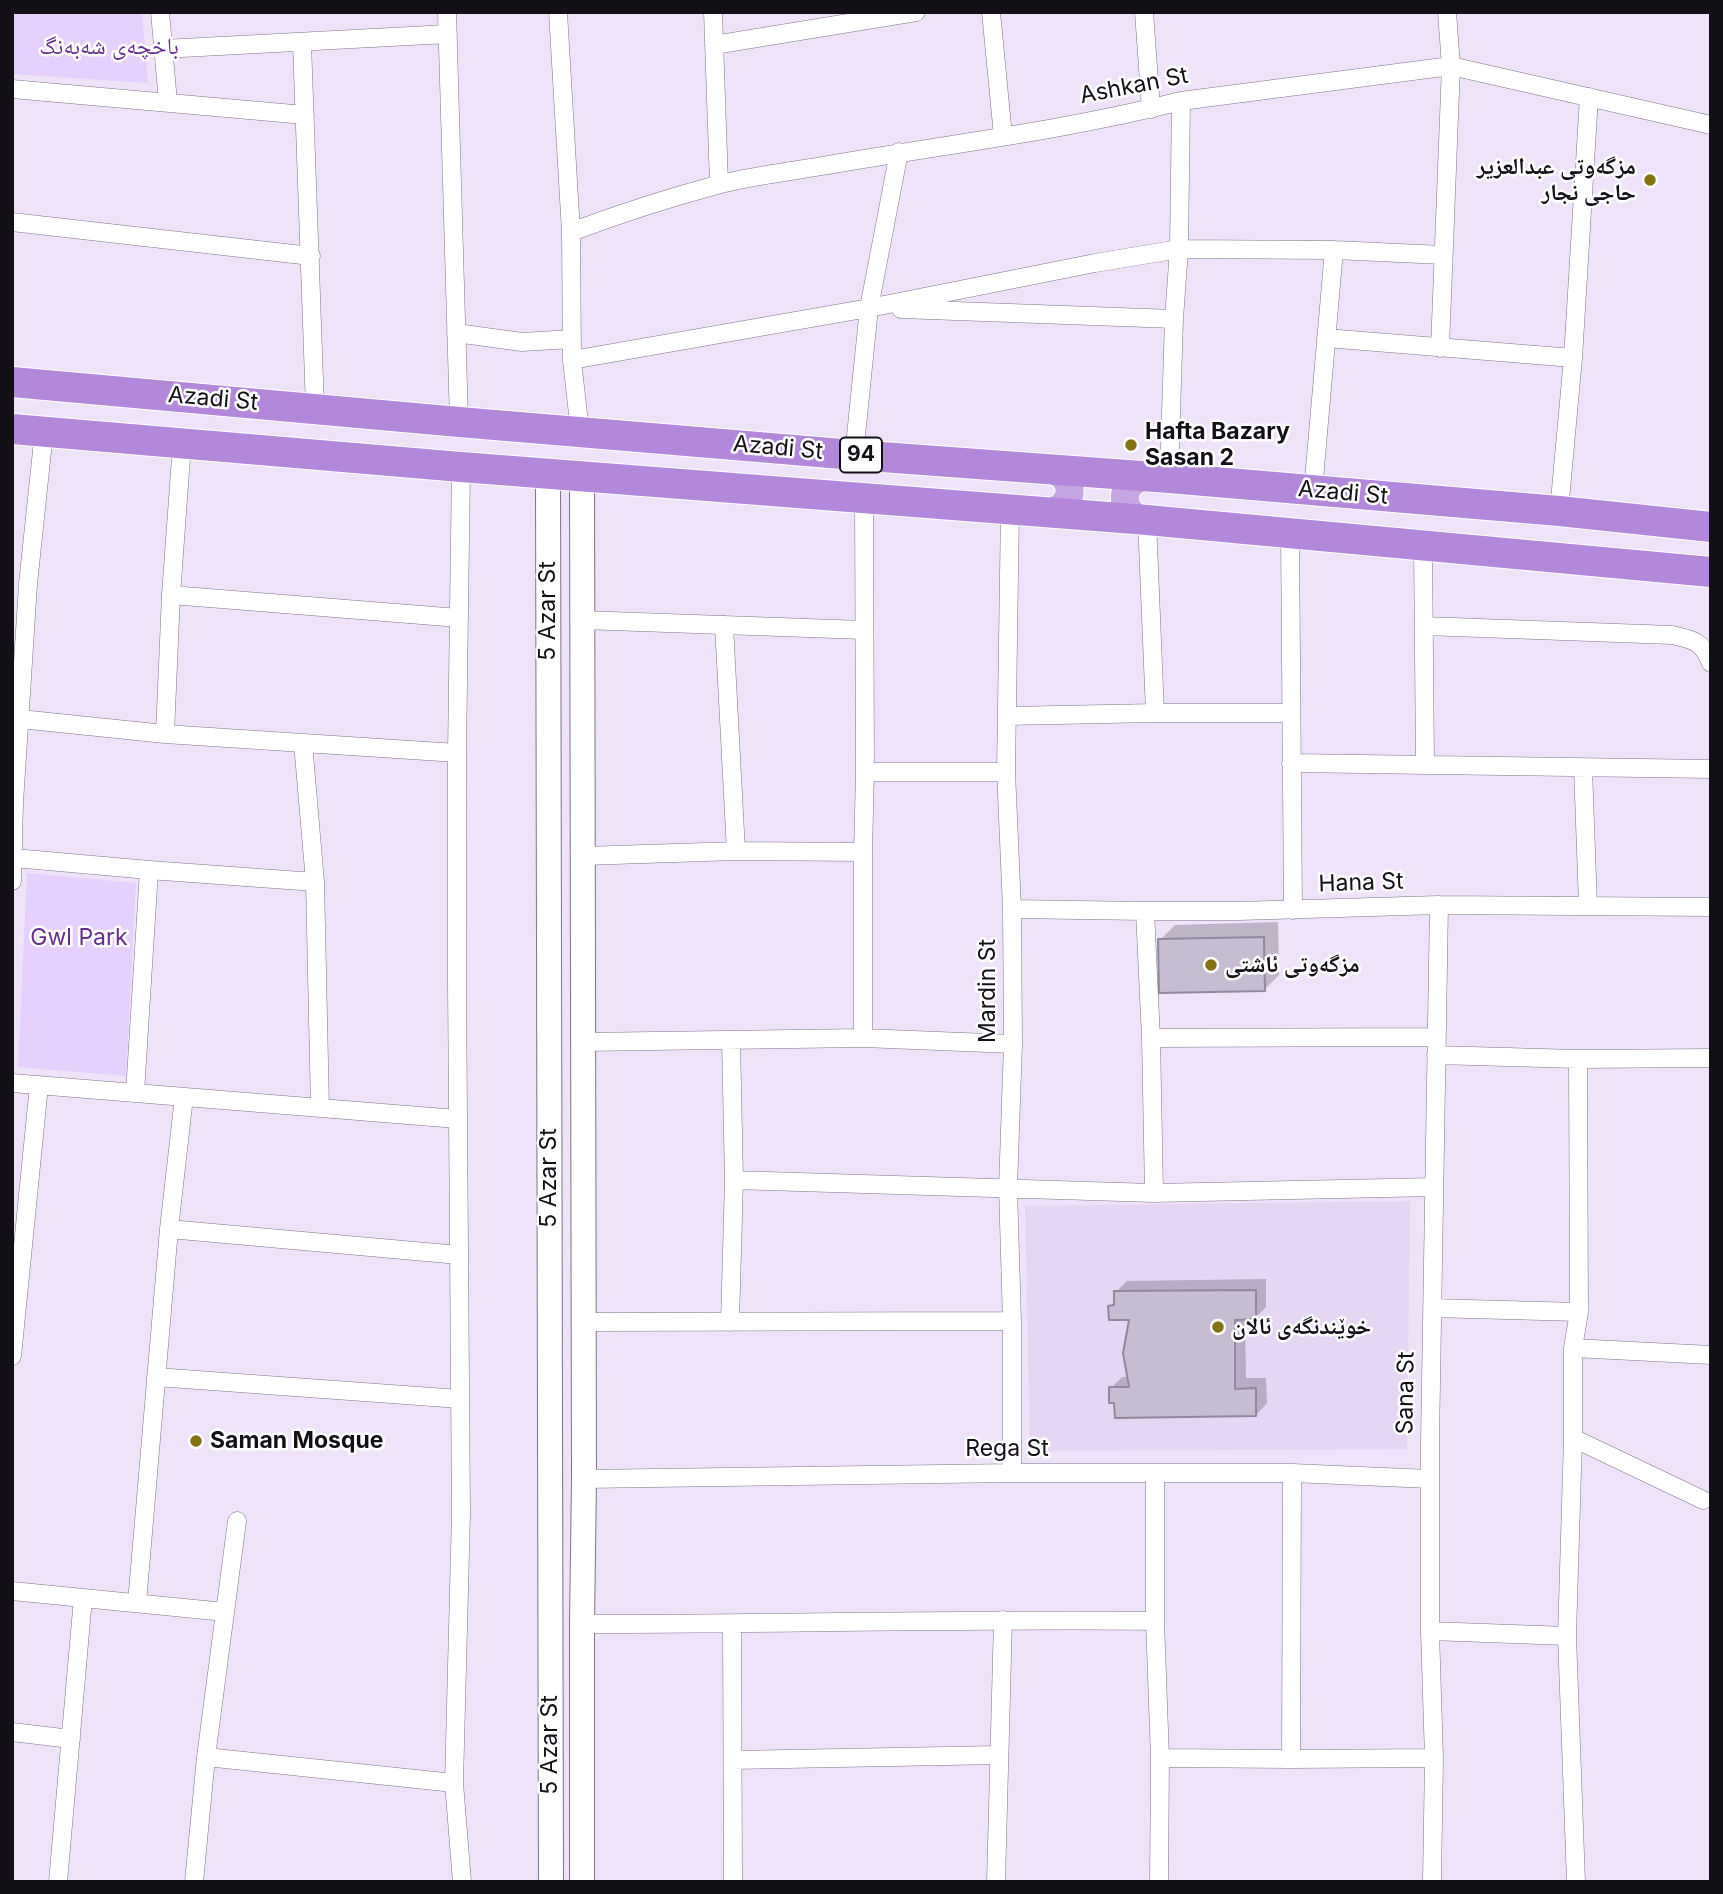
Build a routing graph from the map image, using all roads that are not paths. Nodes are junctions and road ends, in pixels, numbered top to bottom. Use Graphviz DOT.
graph roads {
  1 [pos="160,12"];
  2 [pos="447,12"];
  3 [pos="558,12"];
  4 [pos="713,12"];
  5 [pos="916,12"];
  6 [pos="991,12"];
  7 [pos="1144,12"];
  8 [pos="1447,12"];
  9 [pos="448,34"];
  10 [pos="302,43"];
  11 [pos="714,45"];
  12 [pos="163,49"];
  13 [pos="1451,66"];
  14 [pos="12,89"];
  15 [pos="1589,97"];
  16 [pos="1181,101"];
  17 [pos="168,102"];
  18 [pos="1151,109"];
  19 [pos="305,116"];
  20 [pos="1711,125"];
  21 [pos="1003,136"];
  22 [pos="899,152"];
  23 [pos="719,184"];
  24 [pos="12,222"];
  25 [pos="571,232"];
  26 [pos="1180,249"];
  27 [pos="1334,250"];
  28 [pos="1443,255"];
  29 [pos="311,256"];
  30 [pos="869,308"];
  31 [pos="1174,319"];
  32 [pos="456,333"];
  33 [pos="1326,338"];
  34 [pos="572,339"];
  35 [pos="1440,348"];
  36 [pos="1573,358"];
  37 [pos="572,360"];
  38 [pos="12,382"];
  39 [pos="315,408"];
  40 [pos="459,422"];
  41 [pos="12,429"];
  42 [pos="44,432"];
  43 [pos="580,432"];
  44 [pos="183,444"];
  45 [pos="854,455"];
  46 [pos="461,467"];
  47 [pos="1048,469"];
  48 [pos="548,474"];
  49 [pos="582,476"];
  50 [pos="1157,477"];
  51 [pos="1313,491"];
  52 [pos="864,498"];
  53 [pos="1010,510"];
  54 [pos="1559,511"];
  55 [pos="1047,513"];
  56 [pos="1143,520"];
  57 [pos="1711,527"];
  58 [pos="1290,533"];
  59 [pos="1423,546"];
  60 [pos="1711,572"];
  61 [pos="20,583"];
  62 [pos="171,595"];
  63 [pos="460,618"];
  64 [pos="582,620"];
  65 [pos="724,625"];
  66 [pos="1425,626"];
  67 [pos="864,629"];
  68 [pos="1711,663"];
  69 [pos="1155,713"];
  70 [pos="1290,713"];
  71 [pos="1007,716"];
  72 [pos="20,719"];
  73 [pos="165,734"];
  74 [pos="303,743"];
  75 [pos="457,753"];
  76 [pos="1291,762"];
  77 [pos="1425,765"];
  78 [pos="1583,768"];
  79 [pos="1711,769"];
  80 [pos="866,772"];
  81 [pos="1006,772"];
  82 [pos="13,803"];
  83 [pos="736,851"];
  84 [pos="863,852"];
  85 [pos="583,856"];
  86 [pos="14,858"];
  87 [pos="149,870"];
  88 [pos="12,881"];
  89 [pos="315,883"];
  90 [pos="1439,905"];
  91 [pos="1588,906"];
  92 [pos="1711,907"];
  93 [pos="1012,909"];
  94 [pos="1293,910"];
  95 [pos="1145,911"];
  96 [pos="1436,1037"];
  97 [pos="863,1038"];
  98 [pos="1151,1038"];
  99 [pos="731,1040"];
  100 [pos="583,1042"];
  101 [pos="1013,1044"];
  102 [pos="1436,1055"];
  103 [pos="1711,1058"];
  104 [pos="1578,1059"];
  105 [pos="12,1083"];
  106 [pos="39,1085"];
  107 [pos="135,1093"];
  108 [pos="184,1097"];
  109 [pos="320,1108"];
  110 [pos="457,1119"];
  111 [pos="549,1130"];
  112 [pos="584,1132"];
  113 [pos="734,1180"];
  114 [pos="1434,1186"];
  115 [pos="1008,1188"];
  116 [pos="1154,1194"];
  117 [pos="18,1222"];
  118 [pos="169,1229"];
  119 [pos="459,1255"];
  120 [pos="1432,1308"];
  121 [pos="1579,1312"];
  122 [pos="1012,1321"];
  123 [pos="584,1322"];
  124 [pos="730,1322"];
  125 [pos="1573,1348"];
  126 [pos="1711,1354"];
  127 [pos="12,1356"];
  128 [pos="156,1377"];
  129 [pos="460,1398"];
  130 [pos="1573,1438"];
  131 [pos="1012,1473"];
  132 [pos="1292,1473"];
  133 [pos="1155,1474"];
  134 [pos="584,1479"];
  135 [pos="1430,1479"];
  136 [pos="1703,1500"];
  137 [pos="237,1521"];
  138 [pos="12,1591"];
  139 [pos="83,1598"];
  140 [pos="137,1603"];
  141 [pos="225,1612"];
  142 [pos="1003,1620"];
  143 [pos="1155,1621"];
  144 [pos="582,1624"];
  145 [pos="732,1624"];
  146 [pos="1430,1631"];
  147 [pos="1567,1636"];
  148 [pos="12,1732"];
  149 [pos="71,1739"];
  150 [pos="999,1755"];
  151 [pos="206,1757"];
  152 [pos="1160,1758"];
  153 [pos="1434,1758"];
  154 [pos="1292,1759"];
  155 [pos="733,1760"];
  156 [pos="454,1783"];
  157 [pos="58,1882"];
  158 [pos="194,1882"];
  159 [pos="462,1882"];
  160 [pos="551,1882"];
  161 [pos="582,1882"];
  162 [pos="733,1882"];
  163 [pos="996,1882"];
  164 [pos="1158,1882"];
  165 [pos="1432,1882"];
  166 [pos="1576,1882"];
  1 -- 12 [label="street"];
  2 -- 9 [label="street"];
  3 -- 25 [label="street"];
  4 -- 11 [label="street"];
  5 -- 11 [label="street"];
  6 -- 21 [label="street"];
  7 -- 18 [label="street"];
  8 -- 13 [label="street"];
  9 -- 10 [label="street"];
  9 -- 32 [label="street"];
  10 -- 12 [label="street"];
  10 -- 19 [label="street"];
  11 -- 23 [label="street"];
  12 -- 17 [label="street"];
  13 -- 15 [label="street, Ashkan St"];
  13 -- 16 [label="street, Ashkan St"];
  13 -- 28 [label="street"];
  14 -- 17 [label="street"];
  15 -- 20 [label="street, Ashkan St"];
  15 -- 36 [label="street"];
  16 -- 18 [label="street, Ashkan St"];
  16 -- 26 [label="street"];
  17 -- 19 [label="street"];
  18 -- 21 [label="street, Ashkan St"];
  19 -- 29 [label="street"];
  21 -- 22 [label="street, Ashkan St"];
  22 -- 23 [label="street, Ashkan St"];
  22 -- 30 [label="street"];
  23 -- 25 [label="street, Ashkan St"];
  24 -- 29 [label="street"];
  25 -- 34 [label="street"];
  26 -- 27 [label="street"];
  26 -- 30 [label="street"];
  26 -- 31 [label="street"];
  27 -- 28 [label="street"];
  27 -- 33 [label="street"];
  28 -- 35 [label="street"];
  29 -- 39 [label="street"];
  30 -- 31 [label="street"];
  30 -- 37 [label="street"];
  30 -- 45 [label="street"];
  31 -- 50 [label="street"];
  32 -- 34 [label="street"];
  32 -- 40 [label="street"];
  33 -- 35 [label="street"];
  33 -- 51 [label="street"];
  34 -- 37 [label="street"];
  35 -- 36 [label="street"];
  36 -- 54 [label="street"];
  37 -- 43 [label="street"];
  38 -- 39 [label="highway, Azadi St / 94"];
  39 -- 40 [label="highway, Azadi St / 94"];
  40 -- 43 [label="highway, Azadi St / 94"];
  41 -- 42 [label="highway, Azadi St"];
  42 -- 44 [label="highway, Azadi St"];
  42 -- 61 [label="street"];
  43 -- 45 [label="highway, Azadi St / 94"];
  44 -- 46 [label="highway, Azadi St"];
  44 -- 62 [label="street"];
  45 -- 47 [label="highway, Azadi St / 94"];
  46 -- 48 [label="highway, Azadi St"];
  46 -- 63 [label="street"];
  47 -- 50 [label="highway, Azadi St / 94"];
  47 -- 55 [label="main road"];
  48 -- 49 [label="highway, Azadi St"];
  48 -- 111 [label="main road, 5 Azar St"];
  49 -- 52 [label="highway, Azadi St"];
  49 -- 64 [label="main road, 5 Azar St"];
  50 -- 51 [label="highway, Azadi St / 94"];
  50 -- 56 [label="main road"];
  51 -- 54 [label="highway, Azadi St / 94"];
  52 -- 53 [label="highway, Azadi St"];
  52 -- 67 [label="street"];
  53 -- 55 [label="highway, Azadi St"];
  53 -- 71 [label="street, Mardin St"];
  54 -- 57 [label="highway, Azadi St / 94"];
  55 -- 56 [label="highway, Azadi St"];
  56 -- 58 [label="highway, Azadi St"];
  56 -- 69 [label="street"];
  58 -- 59 [label="highway, Azadi St"];
  58 -- 70 [label="street"];
  59 -- 60 [label="highway, Azadi St"];
  59 -- 66 [label="street"];
  61 -- 72 [label="street"];
  62 -- 63 [label="street"];
  62 -- 73 [label="street"];
  63 -- 75 [label="street"];
  64 -- 65 [label="street"];
  64 -- 85 [label="main road, 5 Azar St"];
  65 -- 67 [label="street"];
  65 -- 83 [label="street"];
  66 -- 68 [label="street"];
  66 -- 77 [label="street"];
  67 -- 80 [label="street"];
  69 -- 70 [label="street"];
  69 -- 71 [label="street"];
  70 -- 76 [label="street"];
  71 -- 81 [label="street, Mardin St"];
  72 -- 73 [label="street"];
  72 -- 82 [label="street"];
  73 -- 74 [label="street"];
  74 -- 75 [label="street"];
  74 -- 89 [label="street"];
  75 -- 110 [label="street"];
  76 -- 77 [label="street"];
  76 -- 94 [label="street"];
  77 -- 78 [label="street"];
  78 -- 79 [label="street"];
  78 -- 91 [label="street"];
  80 -- 81 [label="street"];
  80 -- 84 [label="street"];
  81 -- 93 [label="street, Mardin St"];
  82 -- 86 [label="street"];
  83 -- 84 [label="street"];
  83 -- 85 [label="street"];
  84 -- 97 [label="street"];
  85 -- 100 [label="main road, 5 Azar St"];
  86 -- 87 [label="street"];
  86 -- 88 [label="street"];
  87 -- 89 [label="street"];
  87 -- 107 [label="street"];
  89 -- 109 [label="street"];
  90 -- 91 [label="street, Hana St"];
  90 -- 94 [label="street, Hana St"];
  90 -- 96 [label="street, Sana St"];
  91 -- 92 [label="street, Hana St"];
  93 -- 95 [label="street, Hana St"];
  93 -- 101 [label="street, Mardin St"];
  94 -- 95 [label="street, Hana St"];
  95 -- 98 [label="street"];
  96 -- 98 [label="street"];
  96 -- 102 [label="street, Sana St"];
  97 -- 99 [label="street"];
  97 -- 101 [label="street"];
  98 -- 116 [label="street"];
  99 -- 100 [label="street"];
  99 -- 113 [label="street"];
  100 -- 112 [label="main road, 5 Azar St"];
  101 -- 115 [label="street, Mardin St"];
  102 -- 104 [label="street"];
  102 -- 114 [label="street, Sana St"];
  103 -- 104 [label="street"];
  104 -- 121 [label="street"];
  105 -- 106 [label="street"];
  106 -- 107 [label="street"];
  106 -- 117 [label="street"];
  107 -- 108 [label="street"];
  108 -- 109 [label="street"];
  108 -- 118 [label="street"];
  109 -- 110 [label="street"];
  110 -- 119 [label="street"];
  111 -- 112 [label="main road"];
  111 -- 160 [label="main road, 5 Azar St"];
  112 -- 123 [label="main road, 5 Azar St"];
  113 -- 115 [label="street"];
  113 -- 124 [label="street"];
  114 -- 116 [label="street"];
  114 -- 120 [label="street, Sana St"];
  115 -- 116 [label="street"];
  115 -- 122 [label="street, Mardin St"];
  117 -- 127 [label="street"];
  118 -- 119 [label="street"];
  118 -- 128 [label="street"];
  119 -- 129 [label="street"];
  120 -- 121 [label="street"];
  120 -- 135 [label="street, Sana St"];
  121 -- 125 [label="street"];
  122 -- 124 [label="street"];
  122 -- 131 [label="street, Mardin St"];
  123 -- 124 [label="street"];
  123 -- 134 [label="main road, 5 Azar St"];
  125 -- 126 [label="street"];
  125 -- 130 [label="street"];
  128 -- 129 [label="street"];
  128 -- 140 [label="street"];
  129 -- 156 [label="street"];
  130 -- 136 [label="street"];
  130 -- 147 [label="street"];
  131 -- 133 [label="street, Rega St"];
  131 -- 134 [label="street, Rega St"];
  132 -- 133 [label="street, Rega St"];
  132 -- 135 [label="street, Rega St"];
  132 -- 154 [label="street"];
  133 -- 143 [label="street"];
  134 -- 144 [label="main road, 5 Azar St"];
  135 -- 146 [label="street, Sana St"];
  137 -- 141 [label="street"];
  138 -- 139 [label="street"];
  139 -- 140 [label="street"];
  139 -- 149 [label="street"];
  140 -- 141 [label="street"];
  141 -- 151 [label="street"];
  142 -- 143 [label="street"];
  142 -- 145 [label="street"];
  142 -- 150 [label="street"];
  143 -- 152 [label="street"];
  144 -- 145 [label="street"];
  144 -- 161 [label="main road, 5 Azar St"];
  145 -- 155 [label="street"];
  146 -- 147 [label="street"];
  146 -- 153 [label="street, Sana St"];
  147 -- 166 [label="street"];
  148 -- 149 [label="street"];
  149 -- 157 [label="street"];
  150 -- 155 [label="street"];
  150 -- 163 [label="street"];
  151 -- 156 [label="street"];
  151 -- 158 [label="street"];
  152 -- 154 [label="street"];
  152 -- 164 [label="street"];
  153 -- 154 [label="street"];
  153 -- 165 [label="street, Sana St"];
  155 -- 162 [label="street"];
  156 -- 159 [label="street"];
}
